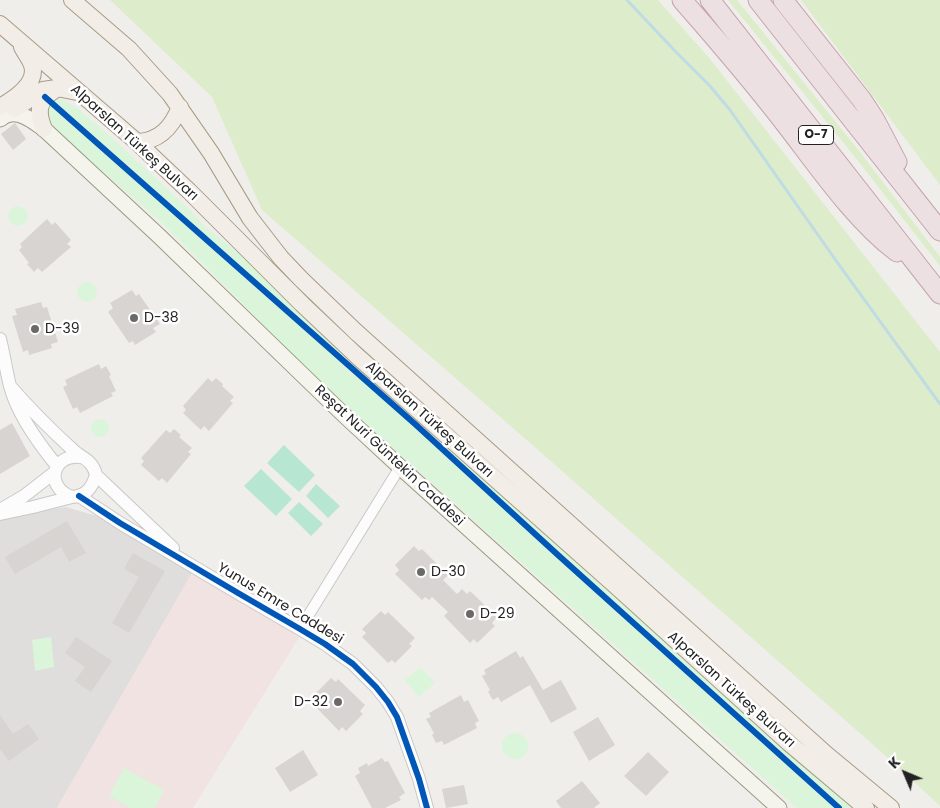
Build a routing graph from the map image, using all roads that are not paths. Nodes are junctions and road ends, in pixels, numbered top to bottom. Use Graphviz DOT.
graph roads {
  1 [pos="72,0"];
  2 [pos="682,0"];
  3 [pos="710,0"];
  4 [pos="758,0"];
  5 [pos="783,0"];
  6 [pos="0,24"];
  7 [pos="17,39"];
  8 [pos="57,88"];
  9 [pos="79,93"];
  10 [pos="180,106"];
  11 [pos="2,112"];
  12 [pos="44,129"];
  13 [pos="138,142"];
  14 [pos="909,191"];
  15 [pos="940,231"];
  16 [pos="922,271"];
  17 [pos="940,294"];
  18 [pos="0,340"];
  19 [pos="10,386"];
  20 [pos="80,457"];
  21 [pos="400,467"];
  22 [pos="56,469"];
  23 [pos="96,475"];
  24 [pos="76,496"];
  25 [pos="0,510"];
  26 [pos="0,514"];
  27 [pos="189,564"];
  28 [pos="300,628"];
  29 [pos="427,808"];
  30 [pos="778,808"];
  31 [pos="866,808"];
  32 [pos="891,808"];
  1 -- 10 [label="main road, Alparslan Türkeş Bulvarı"];
  2 -- 16 [label="highway"];
  3 -- 16 [label="highway, O-7"];
  4 -- 14 [label="highway, O-7"];
  5 -- 14 [label="highway"];
  6 -- 7 [label="main road, Alparslan Türkeş Bulvarı"];
  7 -- 9 [label="main road, Alparslan Türkeş Bulvarı"];
  7 -- 11 [label="main road"];
  8 -- 9 [label="main road"];
  8 -- 11 [label="main road"];
  8 -- 12 [label="main road"];
  9 -- 13 [label="main road, Alparslan Türkeş Bulvarı"];
  10 -- 13 [label="main road"];
  10 -- 32 [label="main road, Alparslan Türkeş Bulvarı"];
  11 -- 12 [label="main road, Reşat Nuri Güntekin Caddesi"];
  12 -- 21 [label="main road, Reşat Nuri Güntekin Caddesi"];
  13 -- 31 [label="main road, Alparslan Türkeş Bulvarı"];
  14 -- 15 [label="highway, O-7"];
  16 -- 17 [label="highway, O-7"];
  18 -- 19 [label="street, Yunus Emre Caddesi"];
  19 -- 20 [label="street, Yunus Emre Caddesi"];
  19 -- 22 [label="street, Yunus Emre Caddesi"];
  20 -- 22 [label="street"];
  20 -- 23 [label="street, Yunus Emre Caddesi"];
  21 -- 28 [label="street"];
  21 -- 30 [label="main road, Reşat Nuri Güntekin Caddesi"];
  22 -- 24 [label="street, Yunus Emre Caddesi"];
  22 -- 25 [label="street"];
  23 -- 24 [label="street"];
  23 -- 27 [label="street, Yunus Emre Caddesi"];
  24 -- 26 [label="street"];
  24 -- 27 [label="street, Yunus Emre Caddesi"];
  27 -- 28 [label="street, Yunus Emre Caddesi"];
  28 -- 29 [label="street, Yunus Emre Caddesi"];
}
